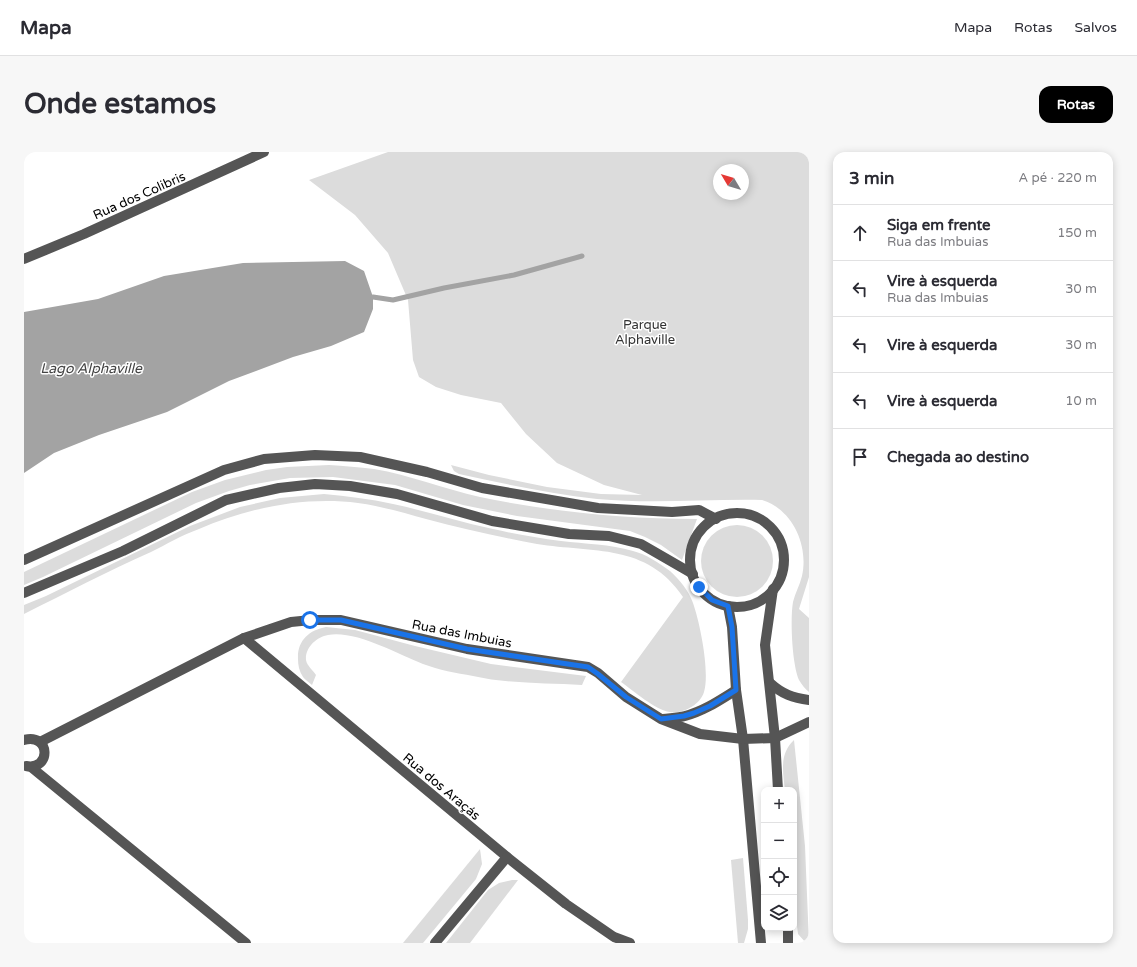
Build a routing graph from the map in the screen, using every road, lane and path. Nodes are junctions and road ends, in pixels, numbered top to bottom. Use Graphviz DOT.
graph roads {
  1 [pos="264,152"];
  2 [pos="24,259"];
  3 [pos="716,519"];
  4 [pos="24,560"];
  5 [pos="693,574"];
  6 [pos="773,589"];
  7 [pos="24,593"];
  8 [pos="728,606"];
  9 [pos="244,638"];
  10 [pos="770,683"];
  11 [pos="736,690"];
  12 [pos="809,700"];
  13 [pos="661,719"];
  14 [pos="809,722"];
  15 [pos="775,738"];
  16 [pos="743,739"];
  17 [pos="24,740"];
  18 [pos="40,742"];
  19 [pos="27,766"];
  20 [pos="778,787"];
  21 [pos="507,857"];
  22 [pos="788,931"];
  23 [pos="246,943"];
  24 [pos="435,943"];
  25 [pos="630,943"];
  26 [pos="761,943"];
  27 [pos="788,943"];
  1 -- 2 [label="street, Rua dos Colibris"];
  3 -- 4 [label="street"];
  3 -- 5 [label="street"];
  3 -- 6 [label="street"];
  5 -- 7 [label="street"];
  5 -- 8 [label="street"];
  6 -- 8 [label="street"];
  6 -- 10 [label="street"];
  8 -- 11 [label="street"];
  9 -- 13 [label="street, Rua das Imbuias"];
  9 -- 18 [label="street, Rua das Imbuias"];
  9 -- 21 [label="street, Rua dos Araçás"];
  10 -- 12 [label="street"];
  10 -- 15 [label="street"];
  11 -- 13 [label="street"];
  11 -- 16 [label="street"];
  13 -- 16 [label="street, Rua das Imbuias"];
  14 -- 15 [label="street"];
  15 -- 16 [label="street, Rua das Imbuias"];
  15 -- 20 [label="street"];
  16 -- 26 [label="street"];
  17 -- 18 [label="street"];
  18 -- 19 [label="street"];
  19 -- 23 [label="street"];
  21 -- 24 [label="street"];
  21 -- 25 [label="street, Rua dos Araçás"];
  22 -- 27 [label="street"];
}
